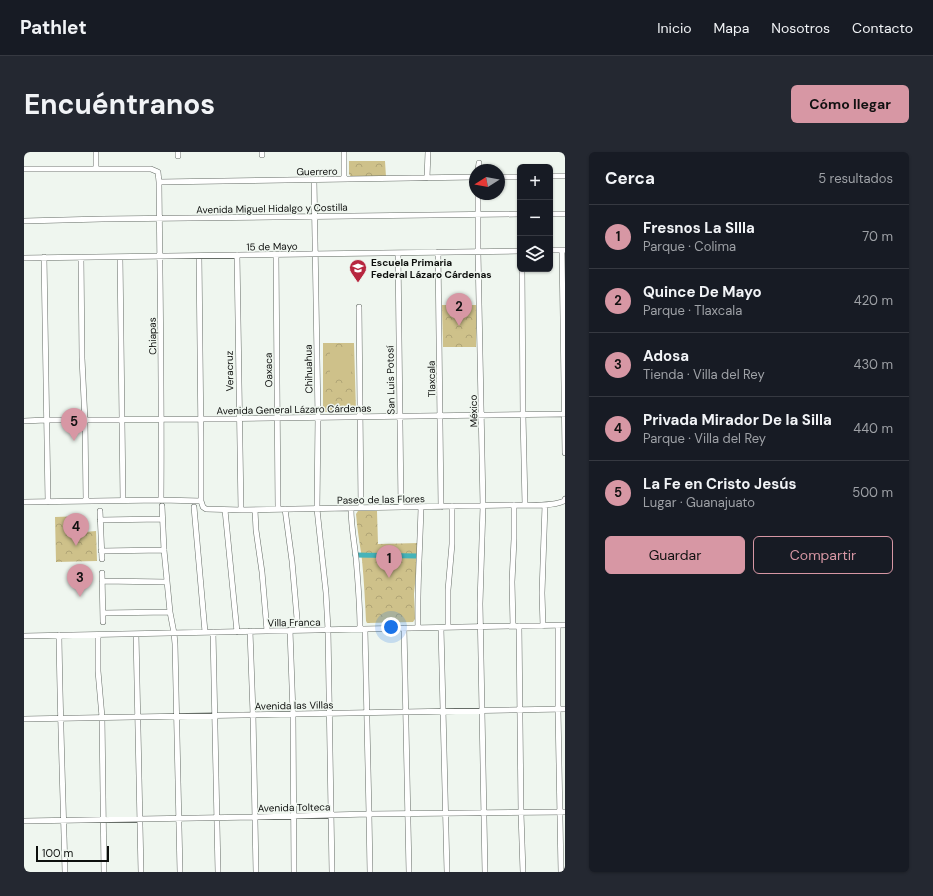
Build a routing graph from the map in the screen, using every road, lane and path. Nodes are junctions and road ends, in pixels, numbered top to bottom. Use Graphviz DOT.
graph roads {
  1 [pos="96,152"];
  2 [pos="344,152"];
  3 [pos="428,152"];
  4 [pos="96,168"];
  5 [pos="24,169"];
  6 [pos="553,176"];
  7 [pos="565,176"];
  8 [pos="469,177"];
  9 [pos="505,177"];
  10 [pos="517,177"];
  11 [pos="427,178"];
  12 [pos="344,179"];
  13 [pos="314,180"];
  14 [pos="159,182"];
  15 [pos="478,200"];
  16 [pos="517,214"];
  17 [pos="553,214"];
  18 [pos="565,214"];
  19 [pos="478,215"];
  20 [pos="315,217"];
  21 [pos="159,218"];
  22 [pos="24,221"];
  23 [pos="553,250"];
  24 [pos="564,250"];
  25 [pos="517,251"];
  26 [pos="438,252"];
  27 [pos="478,252"];
  28 [pos="398,253"];
  29 [pos="316,254"];
  30 [pos="237,255"];
  31 [pos="276,255"];
  32 [pos="160,256"];
  33 [pos="199,256"];
  34 [pos="44,257"];
  35 [pos="81,257"];
  36 [pos="120,257"];
  37 [pos="24,258"];
  38 [pos="522,272"];
  39 [pos="359,307"];
  40 [pos="565,414"];
  41 [pos="440,415"];
  42 [pos="523,415"];
  43 [pos="400,416"];
  44 [pos="482,416"];
  45 [pos="318,417"];
  46 [pos="360,417"];
  47 [pos="277,418"];
  48 [pos="239,419"];
  49 [pos="46,420"];
  50 [pos="122,420"];
  51 [pos="162,420"];
  52 [pos="201,420"];
  53 [pos="85,421"];
  54 [pos="24,422"];
  55 [pos="565,453"];
  56 [pos="565,498"];
  57 [pos="123,500"];
  58 [pos="86,501"];
  59 [pos="201,501"];
  60 [pos="24,502"];
  61 [pos="48,502"];
  62 [pos="161,503"];
  63 [pos="525,505"];
  64 [pos="545,505"];
  65 [pos="452,506"];
  66 [pos="483,506"];
  67 [pos="514,506"];
  68 [pos="401,507"];
  69 [pos="421,507"];
  70 [pos="441,507"];
  71 [pos="194,508"];
  72 [pos="317,508"];
  73 [pos="351,508"];
  74 [pos="360,508"];
  75 [pos="278,509"];
  76 [pos="285,509"];
  77 [pos="100,510"];
  78 [pos="225,510"];
  79 [pos="241,510"];
  80 [pos="255,510"];
  81 [pos="162,519"];
  82 [pos="100,520"];
  83 [pos="164,550"];
  84 [pos="101,551"];
  85 [pos="102,559"];
  86 [pos="102,573"];
  87 [pos="102,582"];
  88 [pos="168,582"];
  89 [pos="170,612"];
  90 [pos="103,613"];
  91 [pos="103,622"];
  92 [pos="565,625"];
  93 [pos="513,626"];
  94 [pos="520,626"];
  95 [pos="543,626"];
  96 [pos="558,626"];
  97 [pos="448,627"];
  98 [pos="480,627"];
  99 [pos="404,628"];
  100 [pos="418,628"];
  101 [pos="441,628"];
  102 [pos="290,630"];
  103 [pos="298,630"];
  104 [pos="328,630"];
  105 [pos="362,630"];
  106 [pos="267,631"];
  107 [pos="205,632"];
  108 [pos="213,632"];
  109 [pos="237,632"];
  110 [pos="250,632"];
  111 [pos="174,633"];
  112 [pos="136,634"];
  113 [pos="59,635"];
  114 [pos="98,635"];
  115 [pos="24,636"];
  116 [pos="521,709"];
  117 [pos="565,709"];
  118 [pos="558,710"];
  119 [pos="443,711"];
  120 [pos="482,711"];
  121 [pos="405,712"];
  122 [pos="367,713"];
  123 [pos="253,714"];
  124 [pos="294,714"];
  125 [pos="329,714"];
  126 [pos="215,715"];
  127 [pos="176,716"];
  128 [pos="138,717"];
  129 [pos="60,718"];
  130 [pos="102,718"];
  131 [pos="24,719"];
  132 [pos="562,812"];
  133 [pos="484,813"];
  134 [pos="521,813"];
  135 [pos="370,814"];
  136 [pos="408,814"];
  137 [pos="446,814"];
  138 [pos="331,816"];
  139 [pos="255,817"];
  140 [pos="293,817"];
  141 [pos="217,818"];
  142 [pos="141,819"];
  143 [pos="179,819"];
  144 [pos="64,820"];
  145 [pos="103,820"];
  146 [pos="24,821"];
  147 [pos="65,872"];
  148 [pos="104,872"];
  149 [pos="142,872"];
  150 [pos="180,872"];
  151 [pos="218,872"];
  152 [pos="256,872"];
  153 [pos="294,872"];
  154 [pos="332,872"];
  155 [pos="370,872"];
  156 [pos="409,872"];
  157 [pos="447,872"];
  158 [pos="485,872"];
  159 [pos="523,872"];
  160 [pos="561,872"];
  1 -- 4 [label="street"];
  2 -- 12 [label="street"];
  3 -- 11 [label="street"];
  4 -- 5 [label="street"];
  4 -- 14 [label="street, Chiapas"];
  6 -- 7 [label="street"];
  8 -- 11 [label="street, Guerrero"];
  9 -- 10 [label="street"];
  11 -- 12 [label="street, Guerrero"];
  12 -- 13 [label="street, Guerrero"];
  13 -- 14 [label="street, Guerrero"];
  13 -- 20 [label="street, Chihuahua"];
  14 -- 21 [label="street, Chiapas"];
  15 -- 19 [label="street, México"];
  16 -- 19 [label="street, Avenida Miguel Hidalgo y Costilla"];
  17 -- 18 [label="street"];
  19 -- 20 [label="street, Avenida Miguel Hidalgo y Costilla"];
  19 -- 27 [label="street, México"];
  20 -- 21 [label="street, Avenida Miguel Hidalgo y Costilla"];
  20 -- 29 [label="street, Chihuahua"];
  21 -- 22 [label="street, Avenida Miguel Hidalgo y Costilla"];
  21 -- 32 [label="street, Chiapas"];
  23 -- 24 [label="street"];
  24 -- 40 [label="street"];
  25 -- 27 [label="street, 15 de Mayo"];
  26 -- 27 [label="street, 15 de Mayo"];
  26 -- 28 [label="street, 15 de Mayo"];
  26 -- 41 [label="street, Tlaxcala"];
  27 -- 44 [label="street, México"];
  28 -- 29 [label="street, 15 de Mayo"];
  28 -- 43 [label="street, San Luis Potosí"];
  29 -- 31 [label="street, 15 de Mayo"];
  29 -- 45 [label="street, Chihuahua"];
  30 -- 31 [label="street, 15 de Mayo"];
  30 -- 33 [label="street, 15 de Mayo"];
  30 -- 48 [label="street, Veracruz"];
  31 -- 47 [label="street, Oaxaca"];
  32 -- 33 [label="street, 15 de Mayo"];
  32 -- 36 [label="street, 15 de Mayo"];
  32 -- 51 [label="street, Chiapas"];
  33 -- 52 [label="street"];
  34 -- 35 [label="street, 15 de Mayo"];
  34 -- 37 [label="street, 15 de Mayo"];
  34 -- 49 [label="street"];
  35 -- 36 [label="street, 15 de Mayo"];
  35 -- 53 [label="street"];
  36 -- 50 [label="street"];
  38 -- 42 [label="street"];
  39 -- 46 [label="street"];
  40 -- 42 [label="street, Avenida General Lázaro Cárdenas"];
  40 -- 55 [label="street"];
  41 -- 43 [label="street, Avenida General Lázaro Cárdenas"];
  41 -- 44 [label="street, Avenida General Lázaro Cárdenas"];
  41 -- 70 [label="street, Tlaxcala"];
  42 -- 44 [label="street, Avenida General Lázaro Cárdenas"];
  42 -- 63 [label="street"];
  43 -- 46 [label="street, Avenida General Lázaro Cárdenas"];
  43 -- 68 [label="street, San Luis Potosí"];
  44 -- 66 [label="street, México"];
  45 -- 46 [label="street, Avenida General Lázaro Cárdenas"];
  45 -- 47 [label="street, Avenida General Lázaro Cárdenas"];
  45 -- 72 [label="street, Chihuahua"];
  46 -- 74 [label="street"];
  47 -- 48 [label="street, Avenida General Lázaro Cárdenas"];
  47 -- 75 [label="street, Oaxaca"];
  48 -- 52 [label="street, Avenida General Lázaro Cárdenas"];
  48 -- 79 [label="street, Veracruz"];
  49 -- 53 [label="street, Avenida General Lázaro Cárdenas"];
  49 -- 54 [label="street, Avenida General Lázaro Cárdenas"];
  49 -- 61 [label="street"];
  50 -- 51 [label="street, Avenida General Lázaro Cárdenas"];
  50 -- 53 [label="street, Avenida General Lázaro Cárdenas"];
  50 -- 57 [label="street"];
  51 -- 52 [label="street, Avenida General Lázaro Cárdenas"];
  51 -- 62 [label="street, Chiapas"];
  52 -- 59 [label="street"];
  53 -- 58 [label="street"];
  56 -- 64 [label="street, Paseo de las Flores"];
  57 -- 58 [label="street"];
  57 -- 62 [label="street"];
  58 -- 61 [label="street"];
  59 -- 62 [label="street"];
  59 -- 78 [label="street, Paseo de las Flores"];
  60 -- 61 [label="street"];
  62 -- 81 [label="street, Chiapas"];
  63 -- 64 [label="street, Paseo de las Flores"];
  63 -- 67 [label="street, Paseo de las Flores"];
  64 -- 95 [label="street"];
  65 -- 66 [label="street, Paseo de las Flores"];
  65 -- 70 [label="street, Paseo de las Flores"];
  65 -- 97 [label="street"];
  66 -- 67 [label="street, Paseo de las Flores"];
  66 -- 98 [label="street, México"];
  67 -- 93 [label="street"];
  68 -- 69 [label="street, Paseo de las Flores"];
  68 -- 74 [label="street, Paseo de las Flores"];
  69 -- 70 [label="street, Paseo de las Flores"];
  69 -- 100 [label="street"];
  71 -- 107 [label="street"];
  72 -- 73 [label="street, Paseo de las Flores"];
  72 -- 76 [label="street, Paseo de las Flores"];
  72 -- 104 [label="street, Chihuahua"];
  73 -- 74 [label="street, Paseo de las Flores"];
  73 -- 105 [label="street"];
  75 -- 76 [label="street, Paseo de las Flores"];
  75 -- 80 [label="street, Paseo de las Flores"];
  76 -- 103 [label="street"];
  77 -- 82 [label="street"];
  78 -- 79 [label="street, Paseo de las Flores"];
  78 -- 109 [label="street"];
  79 -- 80 [label="street, Paseo de las Flores"];
  80 -- 106 [label="street"];
  81 -- 82 [label="street"];
  81 -- 83 [label="street, Chiapas"];
  82 -- 84 [label="street"];
  83 -- 84 [label="street"];
  83 -- 88 [label="street, Chiapas"];
  84 -- 85 [label="street"];
  86 -- 87 [label="street"];
  87 -- 88 [label="street"];
  87 -- 90 [label="street"];
  88 -- 89 [label="street, Chiapas"];
  89 -- 90 [label="street"];
  89 -- 111 [label="street, Chiapas"];
  90 -- 91 [label="street"];
  92 -- 96 [label="street, Villa Franca"];
  93 -- 94 [label="street, Villa Franca"];
  93 -- 98 [label="street, Villa Franca"];
  94 -- 95 [label="street, Villa Franca"];
  94 -- 116 [label="street"];
  95 -- 96 [label="street, Villa Franca"];
  96 -- 118 [label="street"];
  97 -- 98 [label="street, Villa Franca"];
  97 -- 101 [label="street, Villa Franca"];
  98 -- 120 [label="street, México"];
  99 -- 100 [label="street, Villa Franca"];
  99 -- 105 [label="street, Villa Franca"];
  99 -- 121 [label="street"];
  100 -- 101 [label="street, Villa Franca"];
  101 -- 119 [label="street"];
  102 -- 103 [label="street, Villa Franca"];
  102 -- 106 [label="street, Villa Franca"];
  102 -- 124 [label="street"];
  103 -- 104 [label="street, Villa Franca"];
  104 -- 105 [label="street, Villa Franca"];
  104 -- 125 [label="street, Chihuahua"];
  105 -- 122 [label="street"];
  106 -- 110 [label="street, Villa Franca"];
  107 -- 108 [label="street, Villa Franca"];
  107 -- 111 [label="street, Villa Franca"];
  108 -- 109 [label="street, Villa Franca"];
  108 -- 126 [label="street"];
  109 -- 110 [label="street, Villa Franca"];
  110 -- 123 [label="street"];
  111 -- 112 [label="street, Villa Franca"];
  111 -- 127 [label="street, Chiapas"];
  112 -- 114 [label="street, Villa Franca"];
  112 -- 128 [label="street"];
  113 -- 114 [label="street, Villa Franca"];
  113 -- 115 [label="street, Villa Franca"];
  113 -- 129 [label="street"];
  114 -- 130 [label="street"];
  116 -- 118 [label="street, Avenida las Villas"];
  116 -- 120 [label="street, Avenida las Villas"];
  116 -- 134 [label="street"];
  117 -- 118 [label="street, Avenida las Villas"];
  118 -- 132 [label="street"];
  119 -- 120 [label="street, Avenida las Villas"];
  119 -- 121 [label="street, Avenida las Villas"];
  119 -- 137 [label="street"];
  120 -- 133 [label="street, México"];
  121 -- 122 [label="street, Avenida las Villas"];
  121 -- 136 [label="street"];
  122 -- 125 [label="street, Avenida las Villas"];
  122 -- 135 [label="street"];
  123 -- 124 [label="street, Avenida las Villas"];
  123 -- 126 [label="street, Avenida las Villas"];
  123 -- 139 [label="street"];
  124 -- 125 [label="street, Avenida las Villas"];
  124 -- 140 [label="street"];
  125 -- 138 [label="street, Chihuahua"];
  126 -- 127 [label="street, Avenida las Villas"];
  126 -- 141 [label="street"];
  127 -- 128 [label="street, Avenida las Villas"];
  127 -- 143 [label="street, Chiapas"];
  128 -- 130 [label="street, Avenida las Villas"];
  128 -- 142 [label="street"];
  129 -- 130 [label="street, Avenida las Villas"];
  129 -- 131 [label="street, Avenida las Villas"];
  129 -- 144 [label="street"];
  130 -- 145 [label="street"];
  132 -- 134 [label="street, Avenida Tolteca"];
  132 -- 160 [label="street"];
  133 -- 134 [label="street, Avenida Tolteca"];
  133 -- 137 [label="street, Avenida Tolteca"];
  133 -- 158 [label="street, México"];
  134 -- 159 [label="street"];
  135 -- 136 [label="street, Avenida Tolteca"];
  135 -- 138 [label="street, Avenida Tolteca"];
  135 -- 155 [label="street"];
  136 -- 137 [label="street, Avenida Tolteca"];
  136 -- 156 [label="street"];
  137 -- 157 [label="street"];
  138 -- 140 [label="street, Avenida Tolteca"];
  138 -- 154 [label="street, Chihuahua"];
  139 -- 140 [label="street, Avenida Tolteca"];
  139 -- 141 [label="street, Avenida Tolteca"];
  139 -- 152 [label="street"];
  140 -- 153 [label="street"];
  141 -- 143 [label="street, Avenida Tolteca"];
  141 -- 151 [label="street"];
  142 -- 143 [label="street, Avenida Tolteca"];
  142 -- 145 [label="street, Avenida Tolteca"];
  142 -- 149 [label="street"];
  143 -- 150 [label="street, Chiapas"];
  144 -- 145 [label="street, Avenida Tolteca"];
  144 -- 146 [label="street, Avenida Tolteca"];
  144 -- 147 [label="street"];
  145 -- 148 [label="street"];
}
